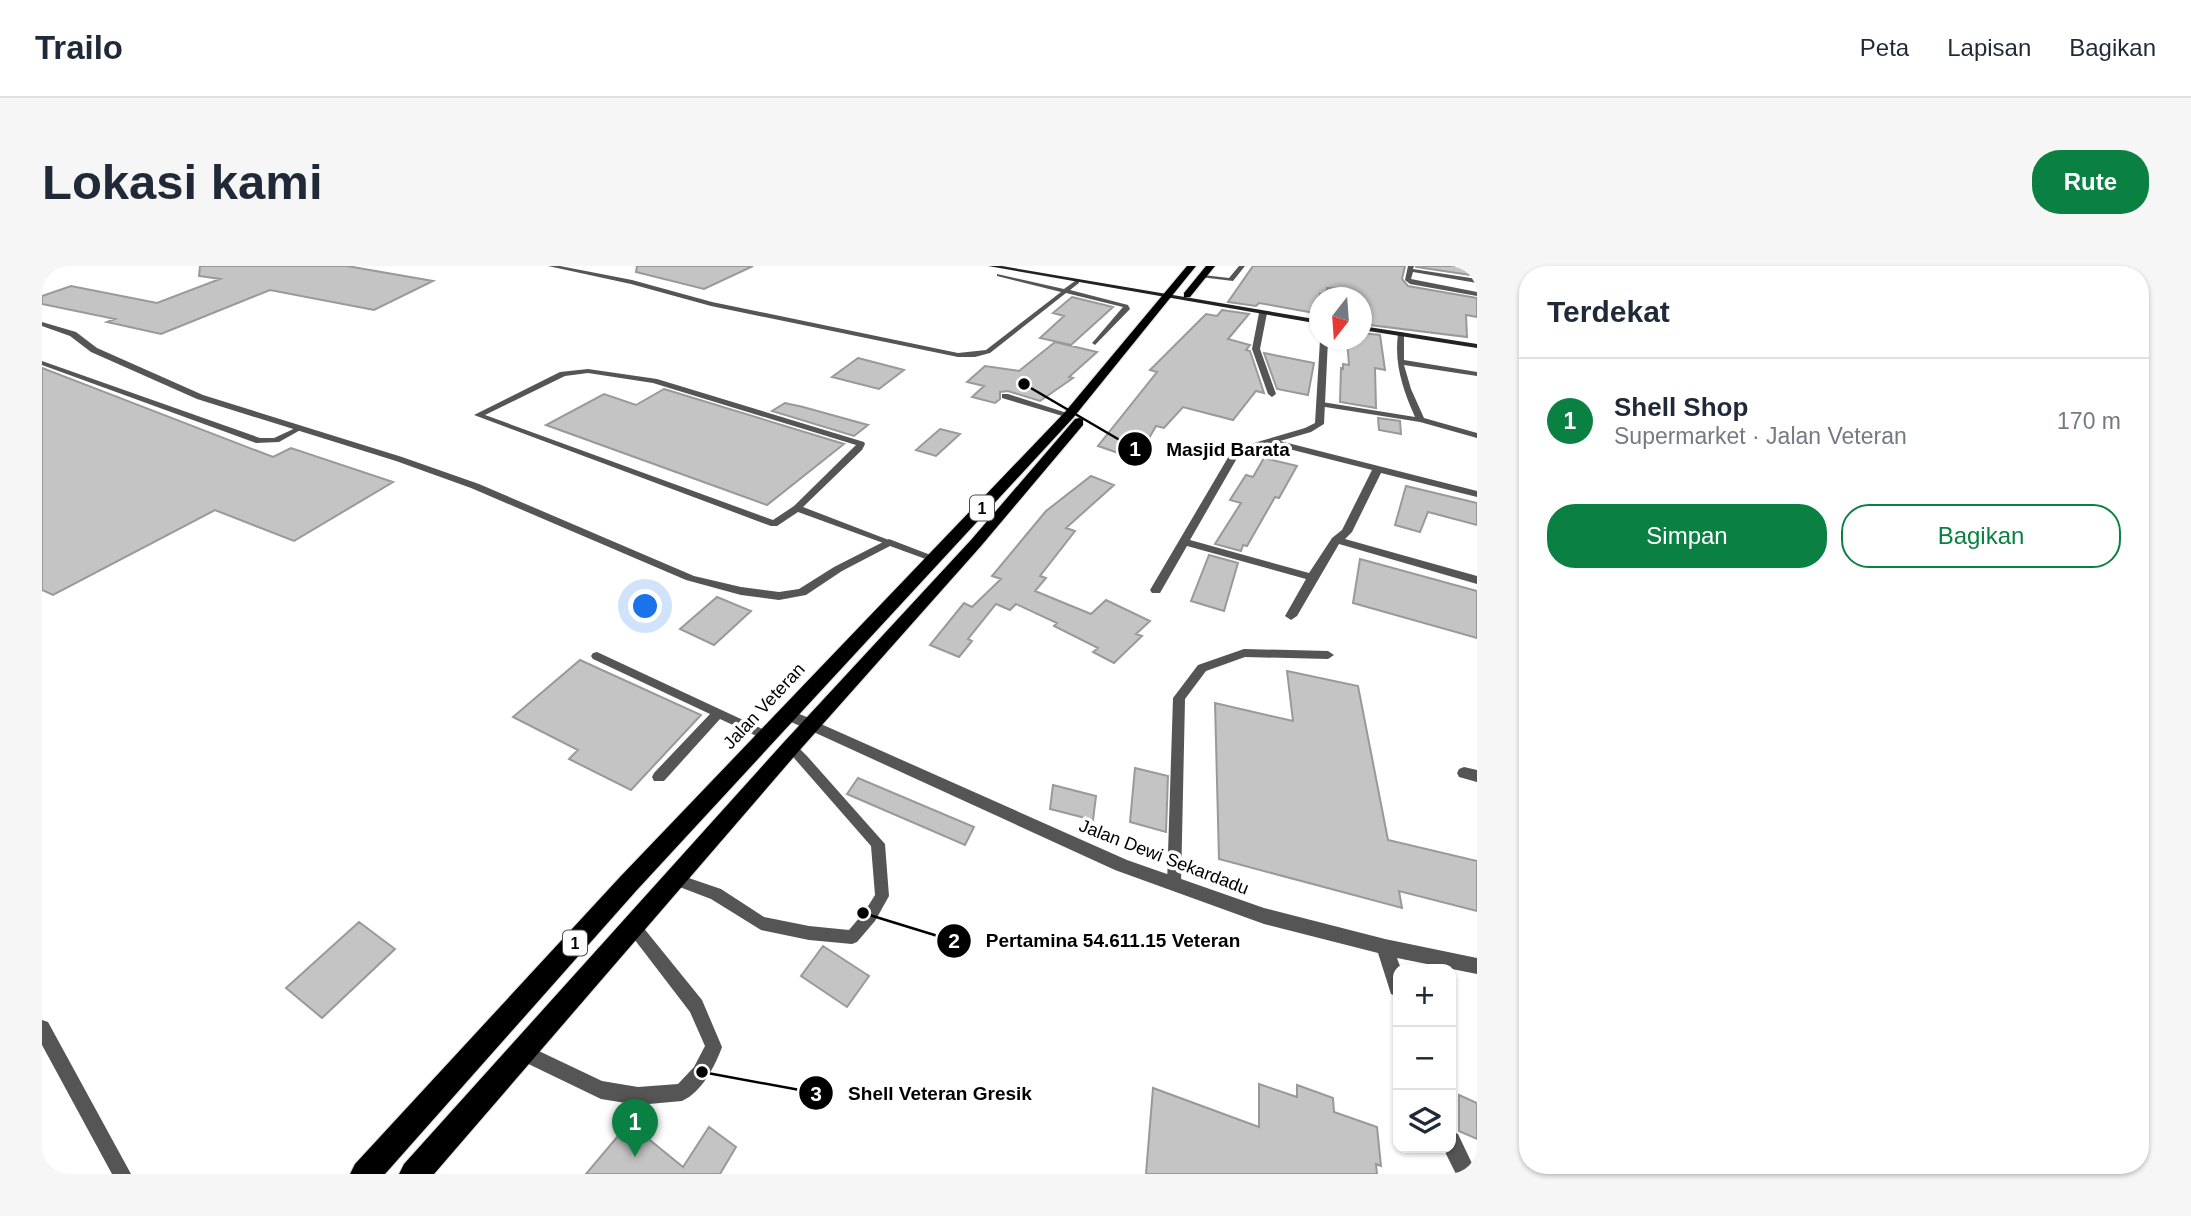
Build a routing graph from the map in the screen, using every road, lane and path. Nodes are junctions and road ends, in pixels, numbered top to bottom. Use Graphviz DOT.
graph roads {
  1 [pos="551,266"];
  2 [pos="991,266"];
  3 [pos="1192,266"];
  4 [pos="1211,266"];
  5 [pos="1242,266"];
  6 [pos="1410,268"];
  7 [pos="999,275"];
  8 [pos="1203,277"];
  9 [pos="1477,281"];
  10 [pos="1077,282"];
  11 [pos="1065,291"];
  12 [pos="1477,294"];
  13 [pos="1177,298"];
  14 [pos="1263,313"];
  15 [pos="1309,320"];
  16 [pos="42,324"];
  17 [pos="1372,330"];
  18 [pos="1401,334"];
  19 [pos="1096,343"];
  20 [pos="1477,345"];
  21 [pos="1324,350"];
  22 [pos="1400,362"];
  23 [pos="42,363"];
  24 [pos="1477,374"];
  25 [pos="1272,394"];
  26 [pos="1005,396"];
  27 [pos="1322,404"];
  28 [pos="1069,415"];
  29 [pos="1422,420"];
  30 [pos="299,428"];
  31 [pos="1477,436"];
  32 [pos="1267,441"];
  33 [pos="1378,469"];
  34 [pos="1477,494"];
  35 [pos="797,508"];
  36 [pos="1336,540"];
  37 [pos="889,542"];
  38 [pos="1183,542"];
  39 [pos="934,559"];
  40 [pos="1312,577"];
  41 [pos="1477,580"];
  42 [pos="1156,590"];
  43 [pos="1291,616"];
  44 [pos="1328,655"];
  45 [pos="597,656"];
  46 [pos="719,713"];
  47 [pos="789,715"];
  48 [pos="813,725"];
  49 [pos="780,742"];
  50 [pos="659,777"];
  51 [pos="674,879"];
  52 [pos="1174,884"];
  53 [pos="633,926"];
  54 [pos="1385,947"];
  55 [pos="1477,966"];
  56 [pos="1393,972"];
  57 [pos="42,1028"];
  58 [pos="522,1052"];
  59 [pos="1456,1151"];
  60 [pos="122,1174"];
  61 [pos="365,1174"];
  62 [pos="414,1174"];
  63 [pos="1467,1174"];
  1 -- 11 [label="lane"];
  2 -- 10 [label="main road"];
  3 -- 13 [label="highway, Jalan Veteran / 1"];
  4 -- 8 [label="highway, Jalan Veteran / 1"];
  5 -- 8 [label="lane"];
  6 -- 9 [label="lane"];
  6 -- 12 [label="lane"];
  7 -- 11 [label="lane"];
  8 -- 13 [label="highway, Jalan Veteran / 1"];
  10 -- 11 [label="lane"];
  10 -- 13 [label="main road"];
  11 -- 19 [label="lane"];
  13 -- 14 [label="main road"];
  13 -- 28 [label="highway, Jalan Veteran / 1"];
  13 -- 48 [label="highway, Jalan Veteran / 1"];
  14 -- 15 [label="main road"];
  14 -- 25 [label="street"];
  16 -- 30 [label="street"];
  17 -- 18 [label="main road"];
  18 -- 20 [label="main road"];
  18 -- 22 [label="lane"];
  21 -- 27 [label="street"];
  22 -- 24 [label="lane"];
  22 -- 29 [label="lane"];
  23 -- 30 [label="lane"];
  26 -- 28 [label="lane"];
  27 -- 29 [label="lane"];
  27 -- 32 [label="street"];
  28 -- 39 [label="highway, Jalan Veteran / 1"];
  29 -- 31 [label="lane"];
  30 -- 37 [label="street"];
  32 -- 33 [label="street"];
  32 -- 38 [label="street"];
  33 -- 34 [label="street"];
  33 -- 36 [label="street"];
  35 -- 35 [label="lane"];
  35 -- 37 [label="lane"];
  36 -- 40 [label="street"];
  36 -- 41 [label="street"];
  37 -- 39 [label="street"];
  38 -- 40 [label="street"];
  38 -- 42 [label="street"];
  39 -- 47 [label="highway, Jalan Veteran / 1"];
  40 -- 43 [label="street"];
  44 -- 52 [label="lane"];
  45 -- 46 [label="lane"];
  46 -- 49 [label="lane"];
  46 -- 50 [label="lane"];
  47 -- 48 [label="street, Jalan Dewi Sekardadu"];
  47 -- 49 [label="highway, Jalan Veteran / 1"];
  48 -- 49 [label="highway, Jalan Veteran / 1"];
  48 -- 52 [label="street, Jalan Dewi Sekardadu"];
  49 -- 51 [label="highway, Jalan Veteran / 1"];
  49 -- 51 [label="lane"];
  49 -- 61 [label="highway, Jalan Veteran / 1"];
  51 -- 53 [label="highway, Jalan Veteran / 1"];
  52 -- 54 [label="street, Jalan Dewi Sekardadu"];
  53 -- 58 [label="highway, Jalan Veteran / 1"];
  53 -- 58 [label="lane"];
  54 -- 55 [label="street, Jalan Dewi Sekardadu"];
  54 -- 56 [label="street"];
  57 -- 60 [label="lane"];
  58 -- 62 [label="highway, Jalan Veteran / 1"];
  59 -- 63 [label="street"];
}
